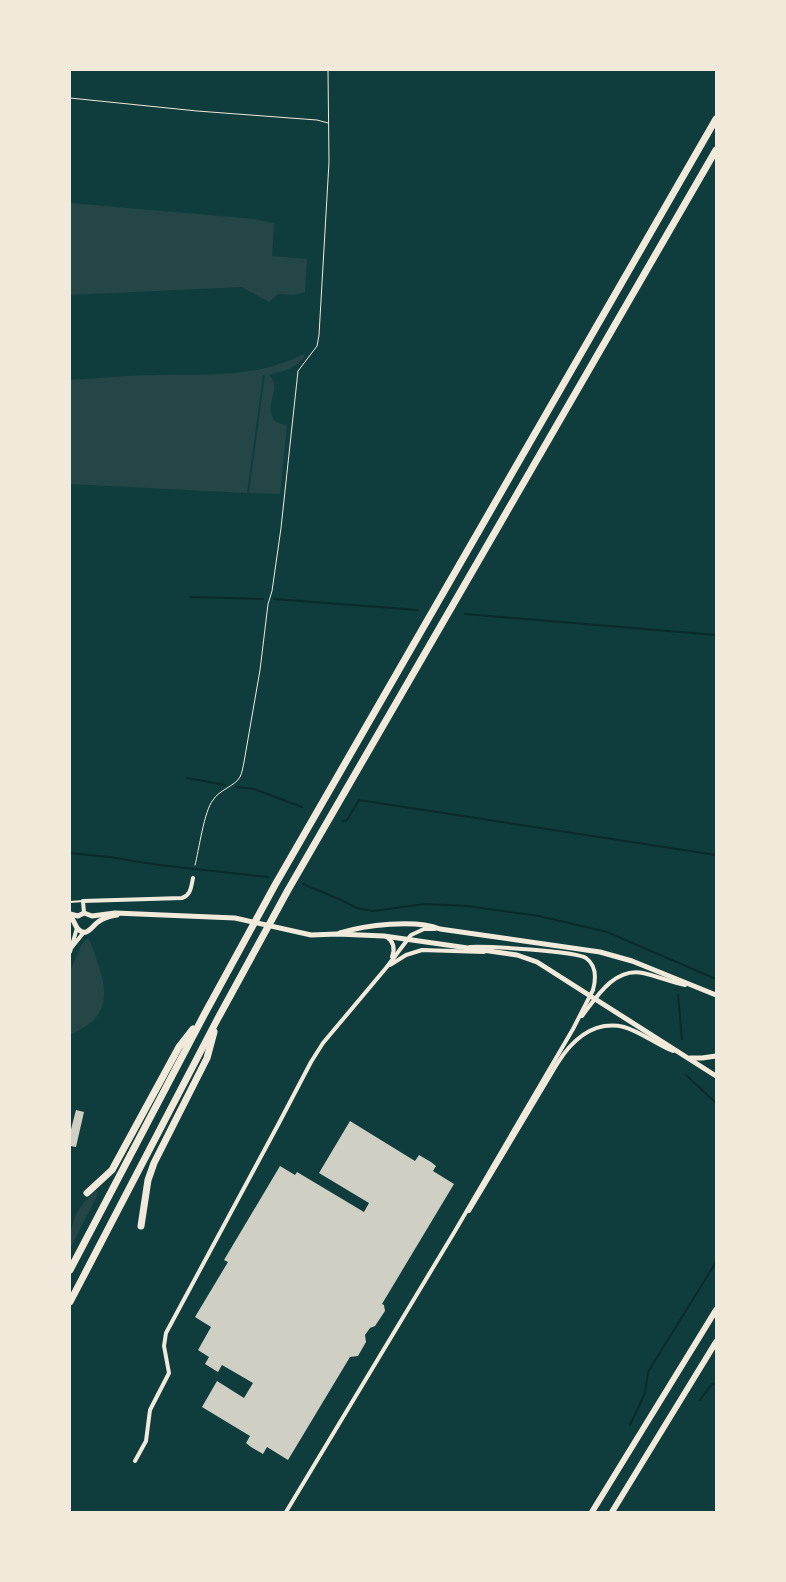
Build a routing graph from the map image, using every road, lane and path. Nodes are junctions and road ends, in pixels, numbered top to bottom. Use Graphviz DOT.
graph roads {
  1 [pos="328,70"];
  2 [pos="70,98"];
  3 [pos="716,119"];
  4 [pos="329,123"];
  5 [pos="716,150"];
  6 [pos="195,865"];
  7 [pos="193,878"];
  8 [pos="83,901"];
  9 [pos="70,902"];
  10 [pos="84,913"];
  11 [pos="125,913"];
  12 [pos="70,915"];
  13 [pos="78,916"];
  14 [pos="92,916"];
  15 [pos="94,924"];
  16 [pos="76,925"];
  17 [pos="440,929"];
  18 [pos="420,930"];
  19 [pos="84,932"];
  20 [pos="337,934"];
  21 [pos="384,936"];
  22 [pos="407,940"];
  23 [pos="421,941"];
  24 [pos="466,947"];
  25 [pos="71,951"];
  26 [pos="505,954"];
  27 [pos="386,968"];
  28 [pos="697,987"];
  29 [pos="716,995"];
  30 [pos="204,1015"];
  31 [pos="217,1020"];
  32 [pos="573,1029"];
  33 [pos="685,1056"];
  34 [pos="716,1056"];
  35 [pos="716,1076"];
  36 [pos="87,1193"];
  37 [pos="140,1226"];
  38 [pos="455,1231"];
  39 [pos="70,1270"];
  40 [pos="70,1302"];
  41 [pos="716,1310"];
  42 [pos="716,1342"];
  43 [pos="134,1461"];
  44 [pos="285,1512"];
  45 [pos="592,1512"];
  46 [pos="612,1512"];
  1 -- 4 [label="path"];
  2 -- 4 [label="path"];
  3 -- 30 [label="highway"];
  4 -- 6 [label="path"];
  5 -- 31 [label="highway"];
  7 -- 8 [label="street"];
  8 -- 9 [label="lane"];
  8 -- 10 [label="street"];
  10 -- 13 [label="street"];
  10 -- 14 [label="street"];
  11 -- 14 [label="street"];
  11 -- 15 [label="street"];
  11 -- 20 [label="street"];
  12 -- 13 [label="street"];
  12 -- 16 [label="street"];
  13 -- 16 [label="street"];
  14 -- 15 [label="street"];
  15 -- 19 [label="street"];
  16 -- 19 [label="street"];
  16 -- 25 [label="street"];
  17 -- 18 [label="street"];
  17 -- 20 [label="street"];
  17 -- 28 [label="street"];
  18 -- 22 [label="street"];
  18 -- 23 [label="street"];
  19 -- 25 [label="street"];
  20 -- 21 [label="street"];
  21 -- 22 [label="street"];
  21 -- 27 [label="street"];
  22 -- 23 [label="street"];
  22 -- 27 [label="street"];
  23 -- 24 [label="street"];
  24 -- 26 [label="street"];
  24 -- 32 [label="street"];
  26 -- 27 [label="street"];
  26 -- 33 [label="street"];
  27 -- 43 [label="street"];
  28 -- 29 [label="street"];
  28 -- 32 [label="street"];
  30 -- 36 [label="highway"];
  30 -- 39 [label="highway"];
  31 -- 37 [label="highway"];
  31 -- 40 [label="highway"];
  32 -- 38 [label="street"];
  33 -- 34 [label="street"];
  33 -- 35 [label="street"];
  33 -- 38 [label="street"];
  38 -- 44 [label="street"];
  41 -- 45 [label="highway"];
  42 -- 46 [label="highway"];
}
